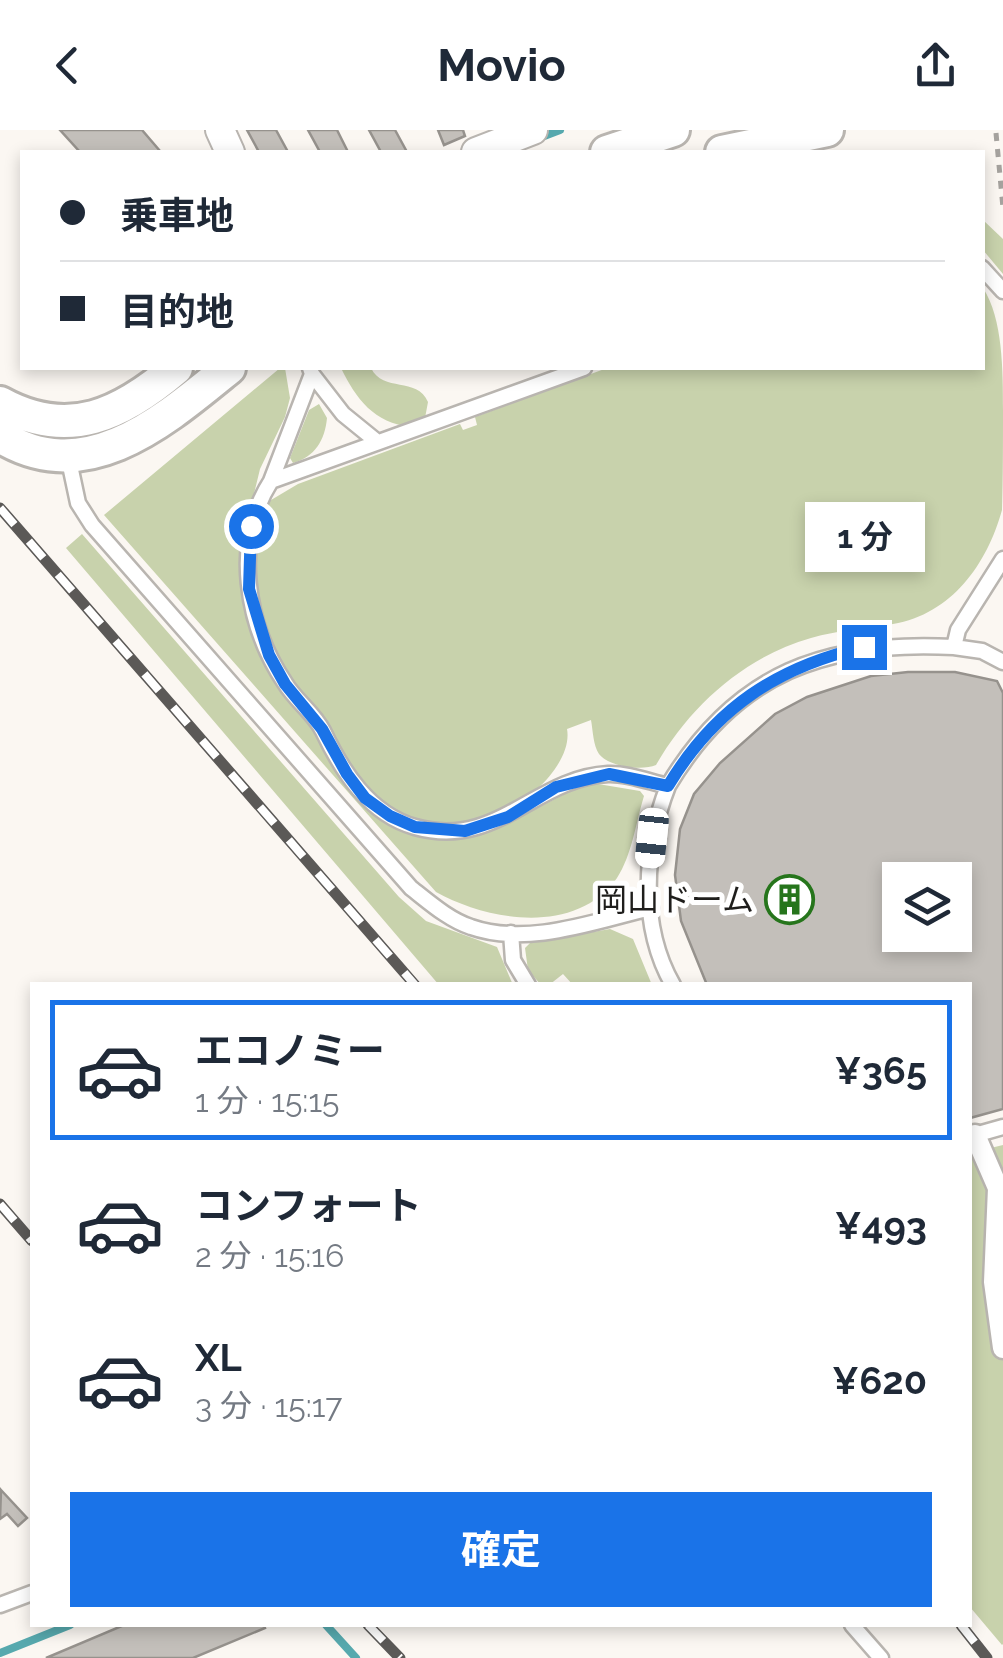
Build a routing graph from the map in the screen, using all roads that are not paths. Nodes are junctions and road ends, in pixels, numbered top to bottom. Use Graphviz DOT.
graph roads {
  1 [pos="533,130"];
  2 [pos="673,130"];
  3 [pos="827,130"];
  4 [pos="481,150"];
  5 [pos="613,150"];
  6 [pos="732,150"];
  7 [pos="985,271"];
  8 [pos="1003,291"];
  9 [pos="174,370"];
  10 [pos="227,370"];
  11 [pos="579,370"];
  12 [pos="311,371"];
  13 [pos="0,403"];
  14 [pos="0,436"];
  15 [pos="374,440"];
  16 [pos="68,456"];
  17 [pos="271,482"];
  18 [pos="1003,558"];
  19 [pos="954,647"];
  20 [pos="1003,662"];
  21 [pos="668,786"];
  22 [pos="650,908"];
  23 [pos="512,934"];
  24 [pos="526,982"];
  25 [pos="671,982"];
  26 [pos="1003,1127"];
  27 [pos="972,1136"];
  28 [pos="1003,1348"];
  29 [pos="30,1594"];
  30 [pos="0,1605"];
  31 [pos="854,1627"];
  32 [pos="880,1658"];
  1 -- 4 [label="street"];
  2 -- 5 [label="street"];
  3 -- 6 [label="street"];
  7 -- 8 [label="lane"];
  9 -- 13 [label="street"];
  10 -- 16 [label="street"];
  11 -- 15 [label="lane"];
  12 -- 15 [label="lane"];
  12 -- 17 [label="lane"];
  14 -- 16 [label="street"];
  15 -- 17 [label="lane"];
  16 -- 23 [label="lane"];
  17 -- 21 [label="lane"];
  18 -- 19 [label="lane"];
  19 -- 20 [label="lane"];
  19 -- 21 [label="lane"];
  21 -- 22 [label="lane"];
  22 -- 23 [label="lane"];
  22 -- 25 [label="lane"];
  23 -- 24 [label="lane"];
  26 -- 27 [label="lane"];
  27 -- 28 [label="street"];
  29 -- 30 [label="lane"];
  31 -- 32 [label="lane"];
}
